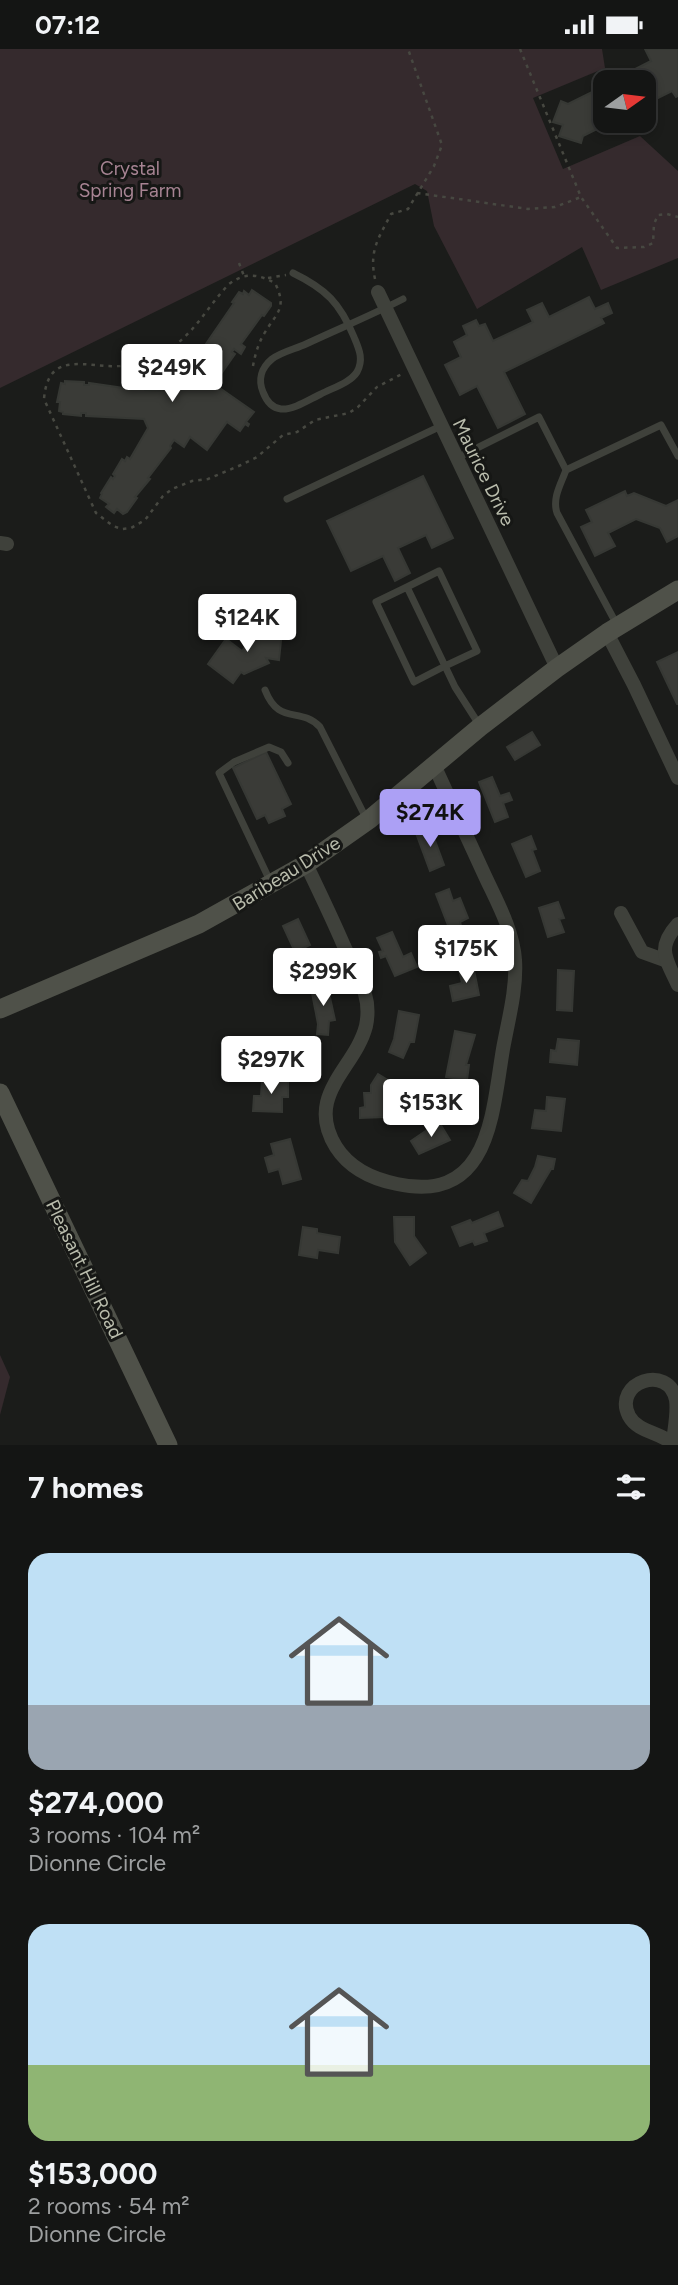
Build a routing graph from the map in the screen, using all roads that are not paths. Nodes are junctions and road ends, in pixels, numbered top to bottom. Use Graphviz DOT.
graph roads {
  1 [pos="293,274"];
  2 [pos="378,292"];
  3 [pos="403,299"];
  4 [pos="386,308"];
  5 [pos="349,324"];
  6 [pos="441,426"];
  7 [pos="678,456"];
  8 [pos="457,458"];
  9 [pos="566,470"];
  10 [pos="287,499"];
  11 [pos="407,587"];
  12 [pos="678,590"];
  13 [pos="613,630"];
  14 [pos="445,666"];
  15 [pos="557,669"];
  16 [pos="265,690"];
  17 [pos="481,727"];
  18 [pos="288,763"];
  19 [pos="434,765"];
  20 [pos="678,778"];
  21 [pos="367,821"];
  22 [pos="306,864"];
  23 [pos="271,884"];
  24 [pos="621,913"];
  25 [pos="678,924"];
  26 [pos="667,961"];
  27 [pos="678,985"];
  28 [pos="0,1009"];
  29 [pos="0,1093"];
  30 [pos="673,1444"];
  31 [pos="168,1445"];
  1 -- 5 [label="lane"];
  2 -- 4 [label="street, Maurice Drive"];
  3 -- 4 [label="lane"];
  4 -- 5 [label="lane"];
  4 -- 6 [label="street, Maurice Drive"];
  5 -- 5 [label="lane"];
  6 -- 8 [label="street, Maurice Drive"];
  6 -- 10 [label="lane"];
  7 -- 9 [label="lane"];
  8 -- 9 [label="lane"];
  8 -- 15 [label="street, Maurice Drive"];
  9 -- 13 [label="lane"];
  11 -- 14 [label="lane"];
  11 -- 14 [label="lane"];
  11 -- 14 [label="lane"];
  12 -- 13 [label="street, Baribeau Drive"];
  13 -- 15 [label="street, Baribeau Drive"];
  13 -- 20 [label="street"];
  14 -- 17 [label="lane"];
  15 -- 17 [label="street, Baribeau Drive"];
  16 -- 21 [label="lane"];
  17 -- 19 [label="street, Baribeau Drive"];
  18 -- 23 [label="lane"];
  19 -- 21 [label="street, Baribeau Drive"];
  19 -- 22 [label="street"];
  21 -- 22 [label="street, Baribeau Drive"];
  22 -- 23 [label="street, Baribeau Drive"];
  23 -- 28 [label="street, Baribeau Drive"];
  24 -- 26 [label="street"];
  25 -- 26 [label="street"];
  26 -- 27 [label="street"];
  29 -- 31 [label="street, Pleasant Hill Road"];
  30 -- 30 [label="street"];
}
